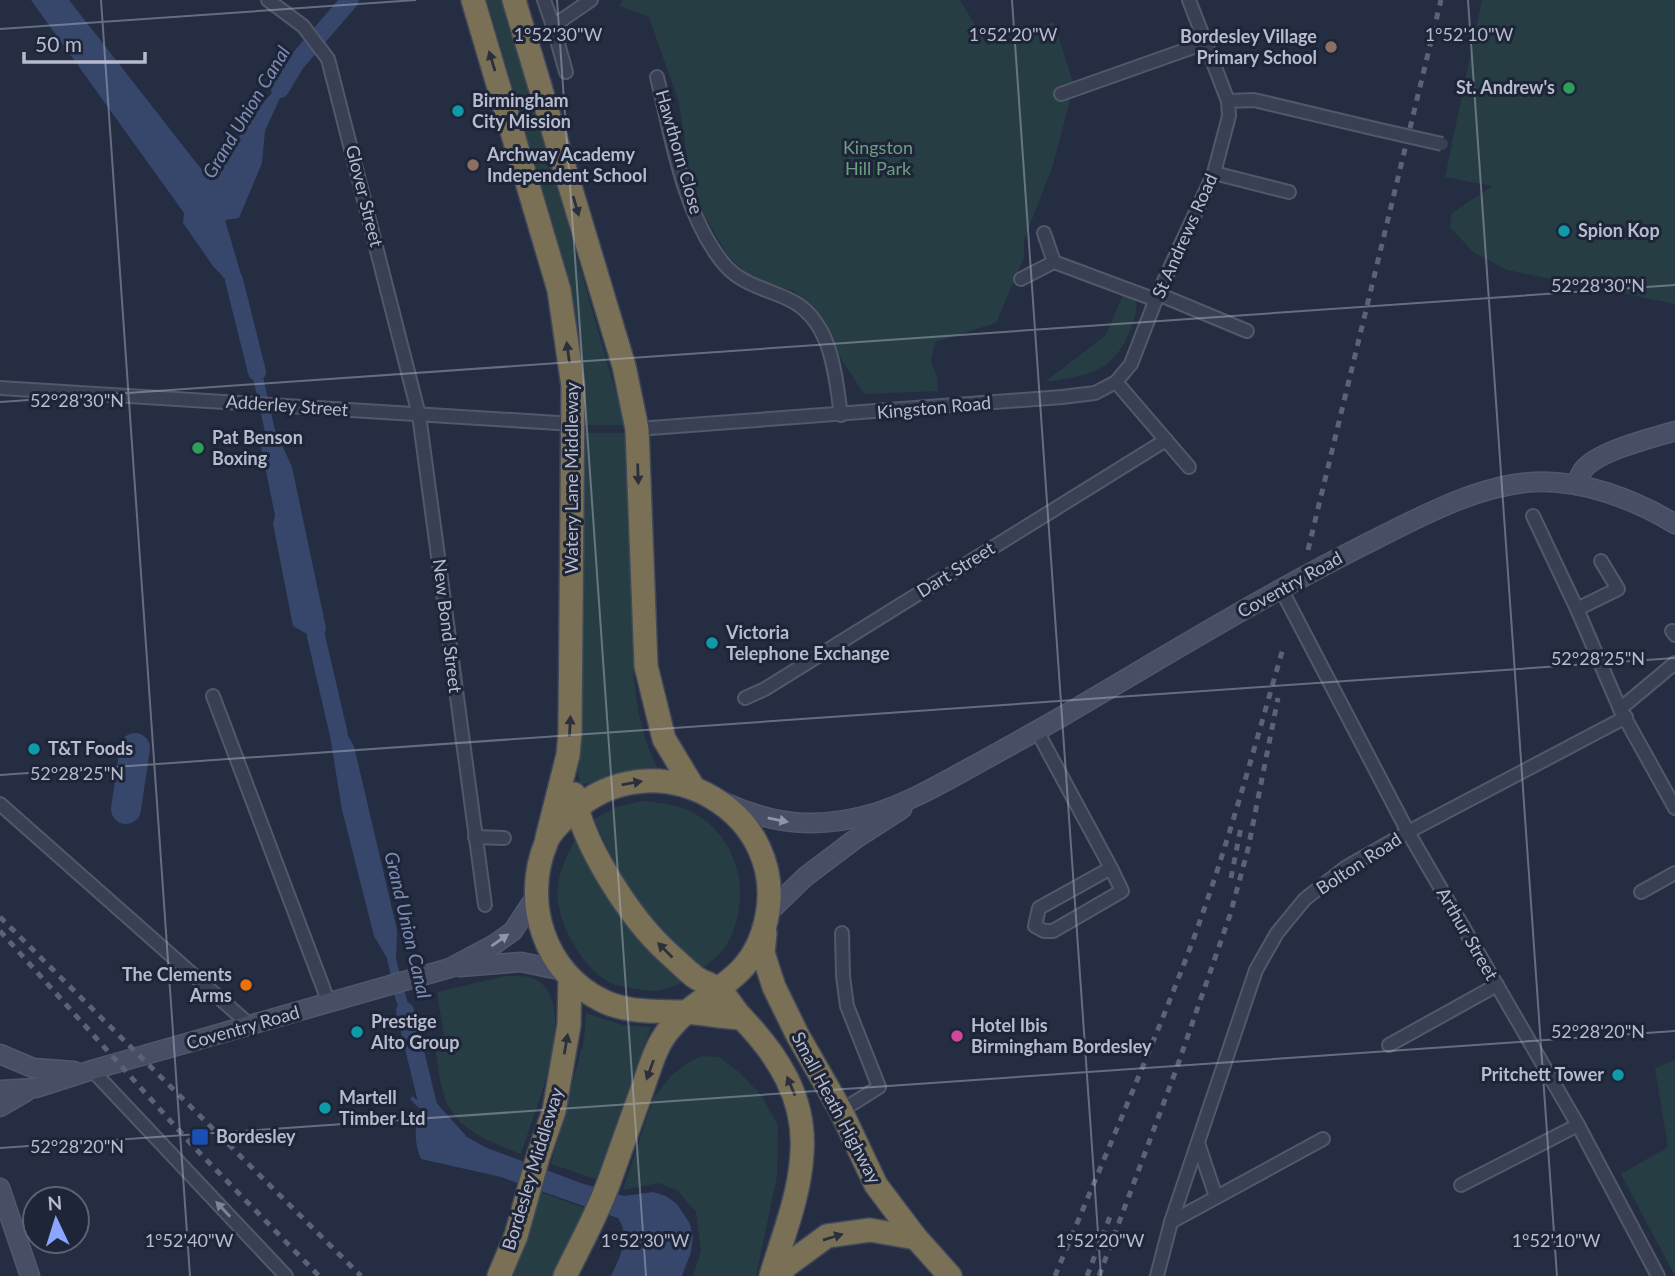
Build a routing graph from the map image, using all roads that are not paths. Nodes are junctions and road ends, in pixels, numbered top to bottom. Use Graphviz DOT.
graph roads {
  1 [pos="268,0"];
  2 [pos="473,0"];
  3 [pos="514,0"];
  4 [pos="544,0"];
  5 [pos="591,0"];
  6 [pos="1189,0"];
  7 [pos="553,26"];
  8 [pos="1205,43"];
  9 [pos="566,72"];
  10 [pos="657,77"];
  11 [pos="1061,94"];
  12 [pos="1228,102"];
  13 [pos="1442,144"];
  14 [pos="1214,173"];
  15 [pos="1289,192"];
  16 [pos="1044,233"];
  17 [pos="1054,262"];
  18 [pos="1021,279"];
  19 [pos="1157,297"];
  20 [pos="1247,331"];
  21 [pos="1116,382"];
  22 [pos="0,388"];
  23 [pos="419,415"];
  24 [pos="841,415"];
  25 [pos="574,424"];
  26 [pos="637,429"];
  27 [pos="1675,432"];
  28 [pos="1166,440"];
  29 [pos="1189,467"];
  30 [pos="1576,485"];
  31 [pos="1533,516"];
  32 [pos="1675,524"];
  33 [pos="1601,561"];
  34 [pos="1281,589"];
  35 [pos="1577,609"];
  36 [pos="1675,663"];
  37 [pos="213,696"];
  38 [pos="745,698"];
  39 [pos="1623,713"];
  40 [pos="1037,731"];
  41 [pos="568,755"];
  42 [pos="693,788"];
  43 [pos="928,791"];
  44 [pos="715,797"];
  45 [pos="0,804"];
  46 [pos="576,808"];
  47 [pos="1675,808"];
  48 [pos="1408,832"];
  49 [pos="475,837"];
  50 [pos="504,838"];
  51 [pos="546,841"];
  52 [pos="1111,868"];
  53 [pos="1675,873"];
  54 [pos="1641,892"];
  55 [pos="536,896"];
  56 [pos="485,905"];
  57 [pos="767,917"];
  58 [pos="842,933"];
  59 [pos="450,968"];
  60 [pos="567,975"];
  61 [pos="1497,985"];
  62 [pos="720,990"];
  63 [pos="329,1003"];
  64 [pos="685,1012"];
  65 [pos="742,1018"];
  66 [pos="251,1026"];
  67 [pos="1389,1045"];
  68 [pos="0,1054"];
  69 [pos="92,1070"];
  70 [pos="36,1088"];
  71 [pos="0,1090"];
  72 [pos="0,1107"];
  73 [pos="841,1111"];
  74 [pos="1578,1125"];
  75 [pos="1323,1139"];
  76 [pos="1198,1143"];
  77 [pos="1461,1185"];
  78 [pos="0,1188"];
  79 [pos="1216,1197"];
  80 [pos="1171,1222"];
  81 [pos="916,1238"];
  82 [pos="30,1276"];
  83 [pos="286,1276"];
  84 [pos="499,1276"];
  85 [pos="565,1276"];
  86 [pos="771,1276"];
  87 [pos="779,1276"];
  88 [pos="950,1276"];
  89 [pos="1157,1276"];
  90 [pos="1658,1276"];
  1 -- 23 [label="street, Glover Street"];
  25 -- 2 [label="highway, Watery Lane Middleway, one-way"];
  3 -- 26 [label="highway, one-way"];
  4 -- 7 [label="street"];
  5 -- 7 [label="street"];
  6 -- 8 [label="street, St Andrews Road"];
  7 -- 9 [label="street"];
  8 -- 11 [label="street"];
  8 -- 12 [label="street, St Andrews Road"];
  10 -- 24 [label="street, Hawthorn Close"];
  12 -- 13 [label="street, bridge"];
  12 -- 14 [label="street, St Andrews Road"];
  14 -- 15 [label="street"];
  14 -- 19 [label="street, St Andrews Road"];
  16 -- 17 [label="street"];
  17 -- 18 [label="street"];
  17 -- 19 [label="street"];
  19 -- 20 [label="street"];
  19 -- 21 [label="street, St Andrews Road"];
  21 -- 24 [label="street, Kingston Road"];
  21 -- 28 [label="street"];
  22 -- 23 [label="street, Adderley Street"];
  23 -- 25 [label="street, Adderley Street"];
  23 -- 49 [label="street, New Bond Street"];
  24 -- 26 [label="street, Kingston Road"];
  41 -- 25 [label="highway, Watery Lane Middleway, one-way"];
  26 -- 42 [label="highway, one-way"];
  27 -- 30 [label="main road"];
  28 -- 29 [label="street"];
  28 -- 38 [label="street, Dart Street"];
  30 -- 32 [label="main road, Coventry Road"];
  30 -- 34 [label="main road, Coventry Road"];
  31 -- 35 [label="street"];
  33 -- 35 [label="street"];
  34 -- 40 [label="main road, Coventry Road"];
  34 -- 48 [label="street, Arthur Street"];
  35 -- 39 [label="street"];
  36 -- 39 [label="street, Bolton Road"];
  37 -- 63 [label="street"];
  39 -- 47 [label="street"];
  39 -- 48 [label="street, Bolton Road"];
  40 -- 43 [label="main road, Coventry Road"];
  40 -- 52 [label="street"];
  41 -- 46 [label="highway"];
  41 -- 51 [label="highway, Watery Lane Middleway"];
  42 -- 44 [label="highway"];
  46 -- 42 [label="highway, one-way"];
  44 -- 43 [label="main road, Coventry Road, one-way"];
  43 -- 57 [label="main road, Coventry Road"];
  44 -- 57 [label="highway, Small Heath Highway"];
  45 -- 66 [label="street"];
  46 -- 51 [label="highway"];
  62 -- 46 [label="highway, one-way"];
  48 -- 61 [label="street, Arthur Street"];
  48 -- 76 [label="street, Bolton Road"];
  49 -- 50 [label="street"];
  49 -- 56 [label="street, New Bond Street"];
  51 -- 55 [label="highway, Watery Lane Middleway"];
  52 -- 52 [label="street"];
  53 -- 54 [label="street"];
  59 -- 55 [label="main road, Coventry Road, one-way"];
  55 -- 60 [label="highway, Watery Lane Middleway"];
  57 -- 62 [label="highway"];
  57 -- 73 [label="highway, Small Heath Highway"];
  58 -- 73 [label="street"];
  59 -- 60 [label="main road, Coventry Road"];
  59 -- 63 [label="main road, Coventry Road"];
  60 -- 64 [label="highway"];
  84 -- 60 [label="highway, Bordesley Middleway, one-way"];
  61 -- 67 [label="street"];
  61 -- 74 [label="street, Arthur Street"];
  62 -- 64 [label="highway"];
  62 -- 65 [label="highway, Small Heath Highway"];
  63 -- 66 [label="main road, Coventry Road"];
  64 -- 65 [label="highway"];
  64 -- 85 [label="highway, one-way"];
  86 -- 65 [label="highway, Small Heath Highway, one-way"];
  66 -- 69 [label="main road, Coventry Road"];
  68 -- 69 [label="main road"];
  69 -- 70 [label="main road, Coventry Road"];
  83 -- 69 [label="street, one-way"];
  70 -- 71 [label="main road, Coventry Road"];
  70 -- 72 [label="main road, Coventry Road"];
  73 -- 81 [label="highway, Small Heath Highway"];
  74 -- 77 [label="street"];
  74 -- 90 [label="street, Arthur Street"];
  75 -- 79 [label="street"];
  76 -- 79 [label="street"];
  76 -- 80 [label="street, Bolton Road"];
  78 -- 82 [label="main road"];
  79 -- 80 [label="street"];
  80 -- 89 [label="street, Bolton Road"];
  87 -- 81 [label="highway, one-way"];
  81 -- 88 [label="highway, Small Heath Highway"];
}
